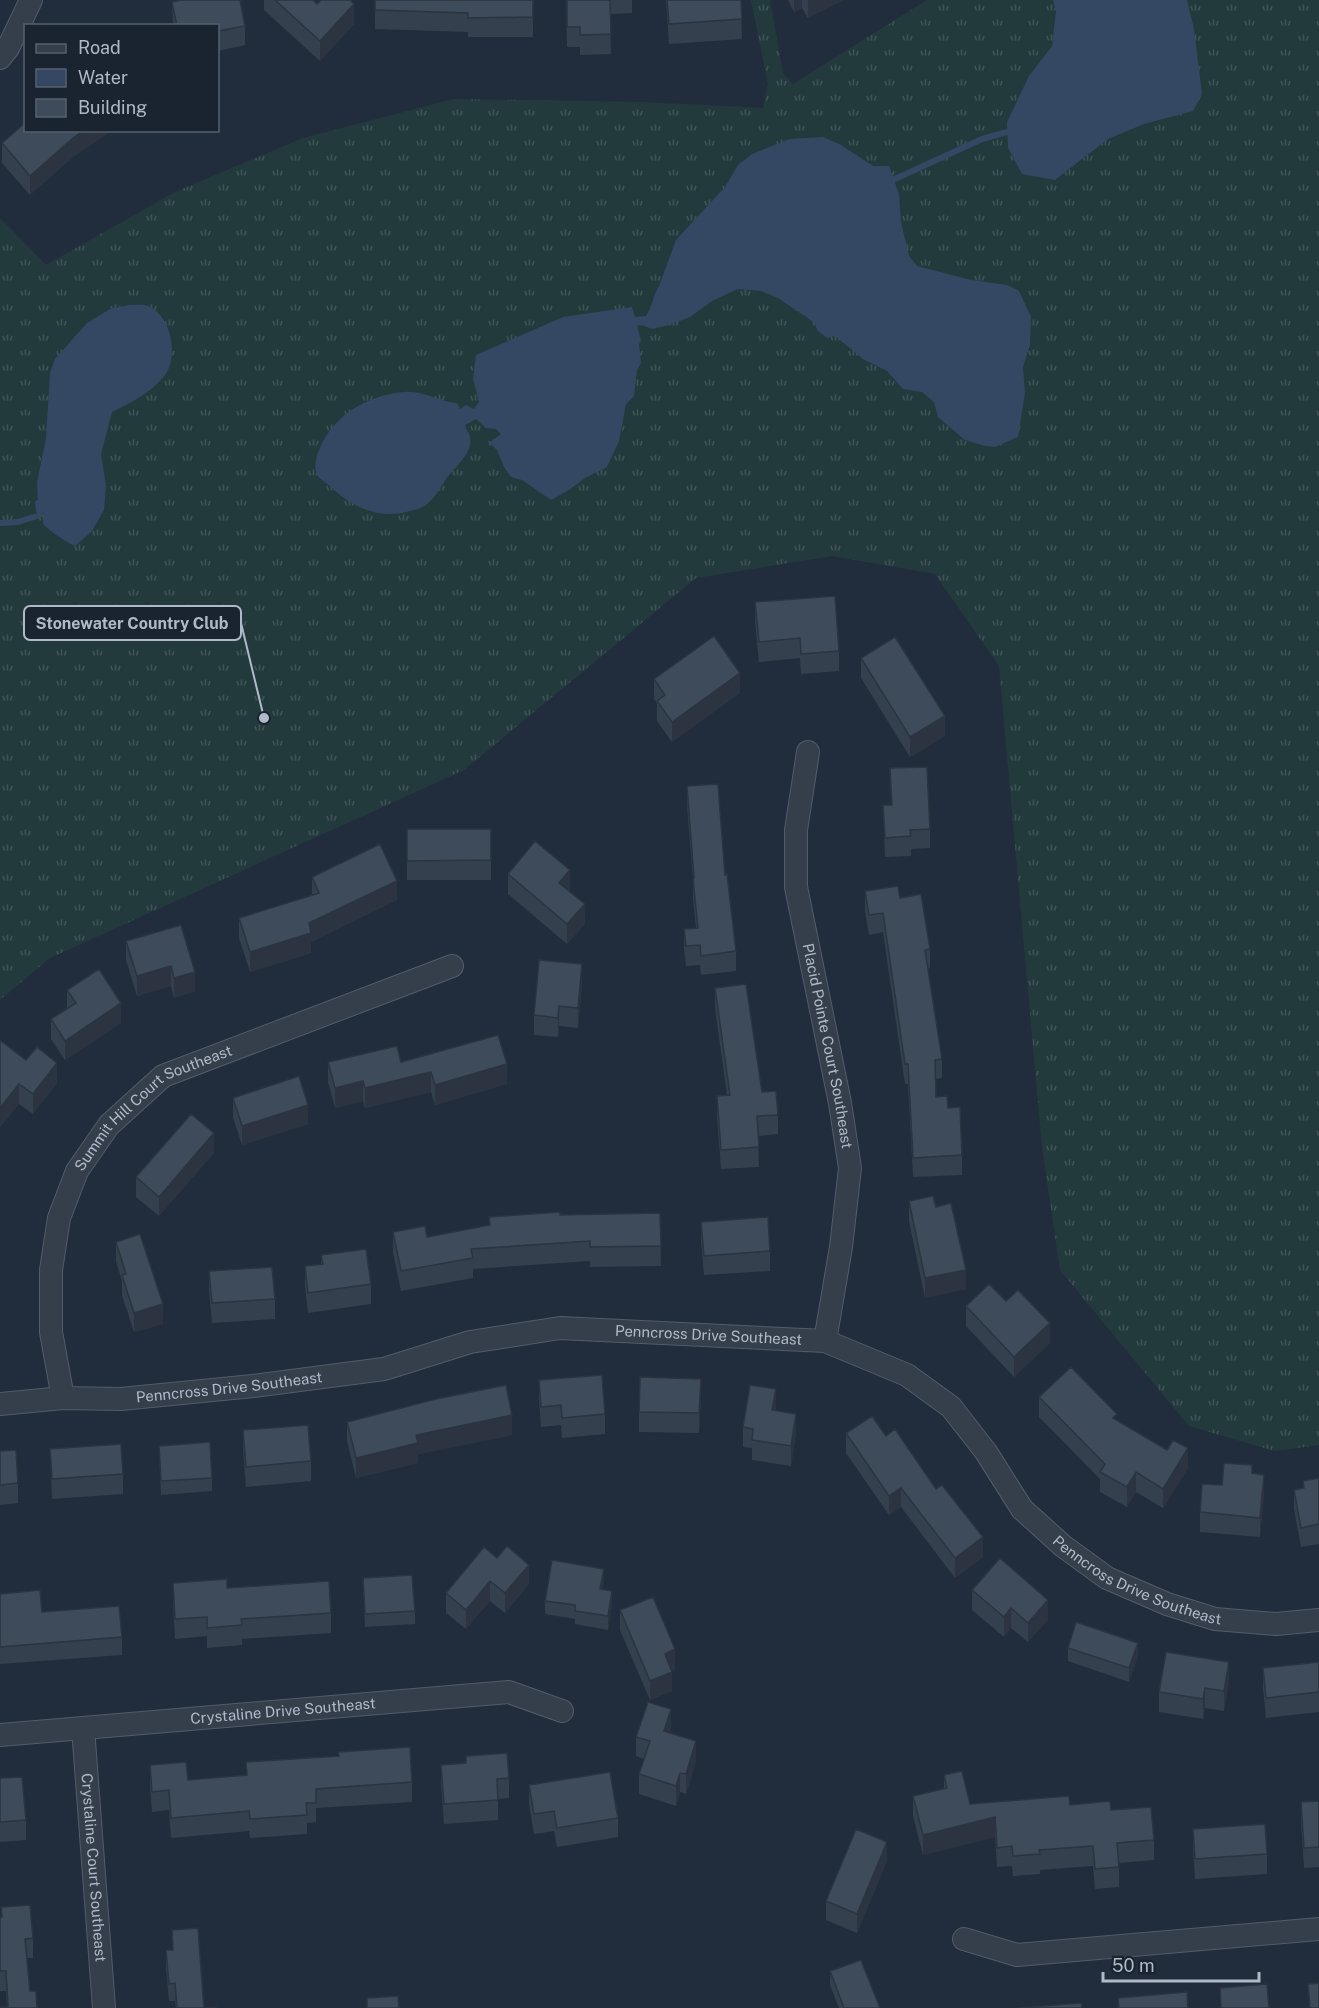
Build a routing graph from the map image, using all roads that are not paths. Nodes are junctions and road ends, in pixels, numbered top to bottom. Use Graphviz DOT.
graph roads {
  1 [pos="31,0"];
  2 [pos="0,58"];
  3 [pos="808,752"];
  4 [pos="452,966"];
  5 [pos="825,1341"];
  6 [pos="63,1398"];
  7 [pos="0,1404"];
  8 [pos="1319,1620"];
  9 [pos="562,1711"];
  10 [pos="83,1728"];
  11 [pos="0,1735"];
  12 [pos="1319,1929"];
  13 [pos="964,1939"];
  14 [pos="104,2008"];
  1 -- 2 [label="street"];
  3 -- 5 [label="street, Placid Pointe Court Southeast"];
  4 -- 6 [label="street, Summit Hill Court Southeast"];
  5 -- 6 [label="street, Penncross Drive Southeast"];
  5 -- 8 [label="street, Penncross Drive Southeast"];
  6 -- 7 [label="street, Penncross Drive Southeast"];
  9 -- 10 [label="street, Crystaline Drive Southeast"];
  10 -- 11 [label="street, Crystaline Drive Southeast"];
  10 -- 14 [label="street, Crystaline Court Southeast"];
  12 -- 13 [label="street"];
}
